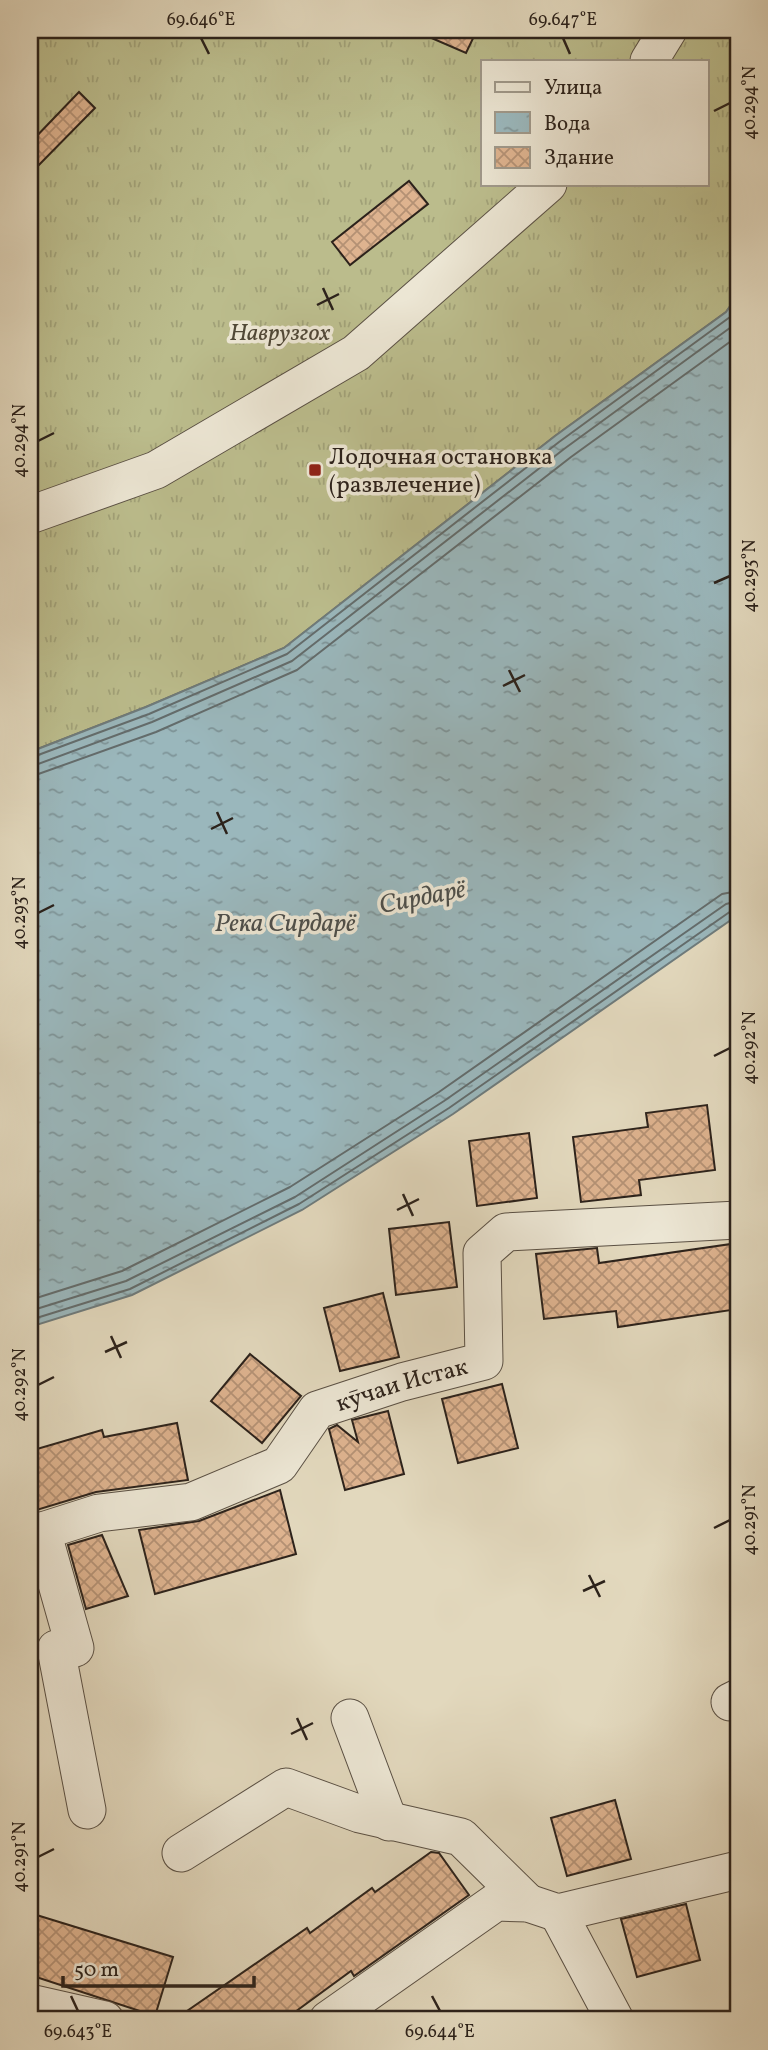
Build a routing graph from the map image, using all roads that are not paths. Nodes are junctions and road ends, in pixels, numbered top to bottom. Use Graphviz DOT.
graph roads {
  1 [pos="668,30"];
  2 [pos="650,60"];
  3 [pos="546,186"];
  4 [pos="30,515"];
  5 [pos="738,1220"];
  6 [pos="36,1533"];
  7 [pos="349,1718"];
  8 [pos="87,1811"];
  9 [pos="389,1822"];
  10 [pos="181,1853"];
  11 [pos="738,1870"];
  12 [pos="543,1908"];
  13 [pos="30,2003"];
  14 [pos="105,2020"];
  15 [pos="328,2020"];
  16 [pos="615,2020"];
  1 -- 2 [label="street"];
  3 -- 4 [label="street"];
  5 -- 6 [label="street, кӯчаи Истак"];
  6 -- 8 [label="street"];
  7 -- 9 [label="street"];
  9 -- 10 [label="street"];
  9 -- 12 [label="street"];
  11 -- 12 [label="street"];
  12 -- 15 [label="street"];
  12 -- 16 [label="street"];
  13 -- 14 [label="street"];
}
